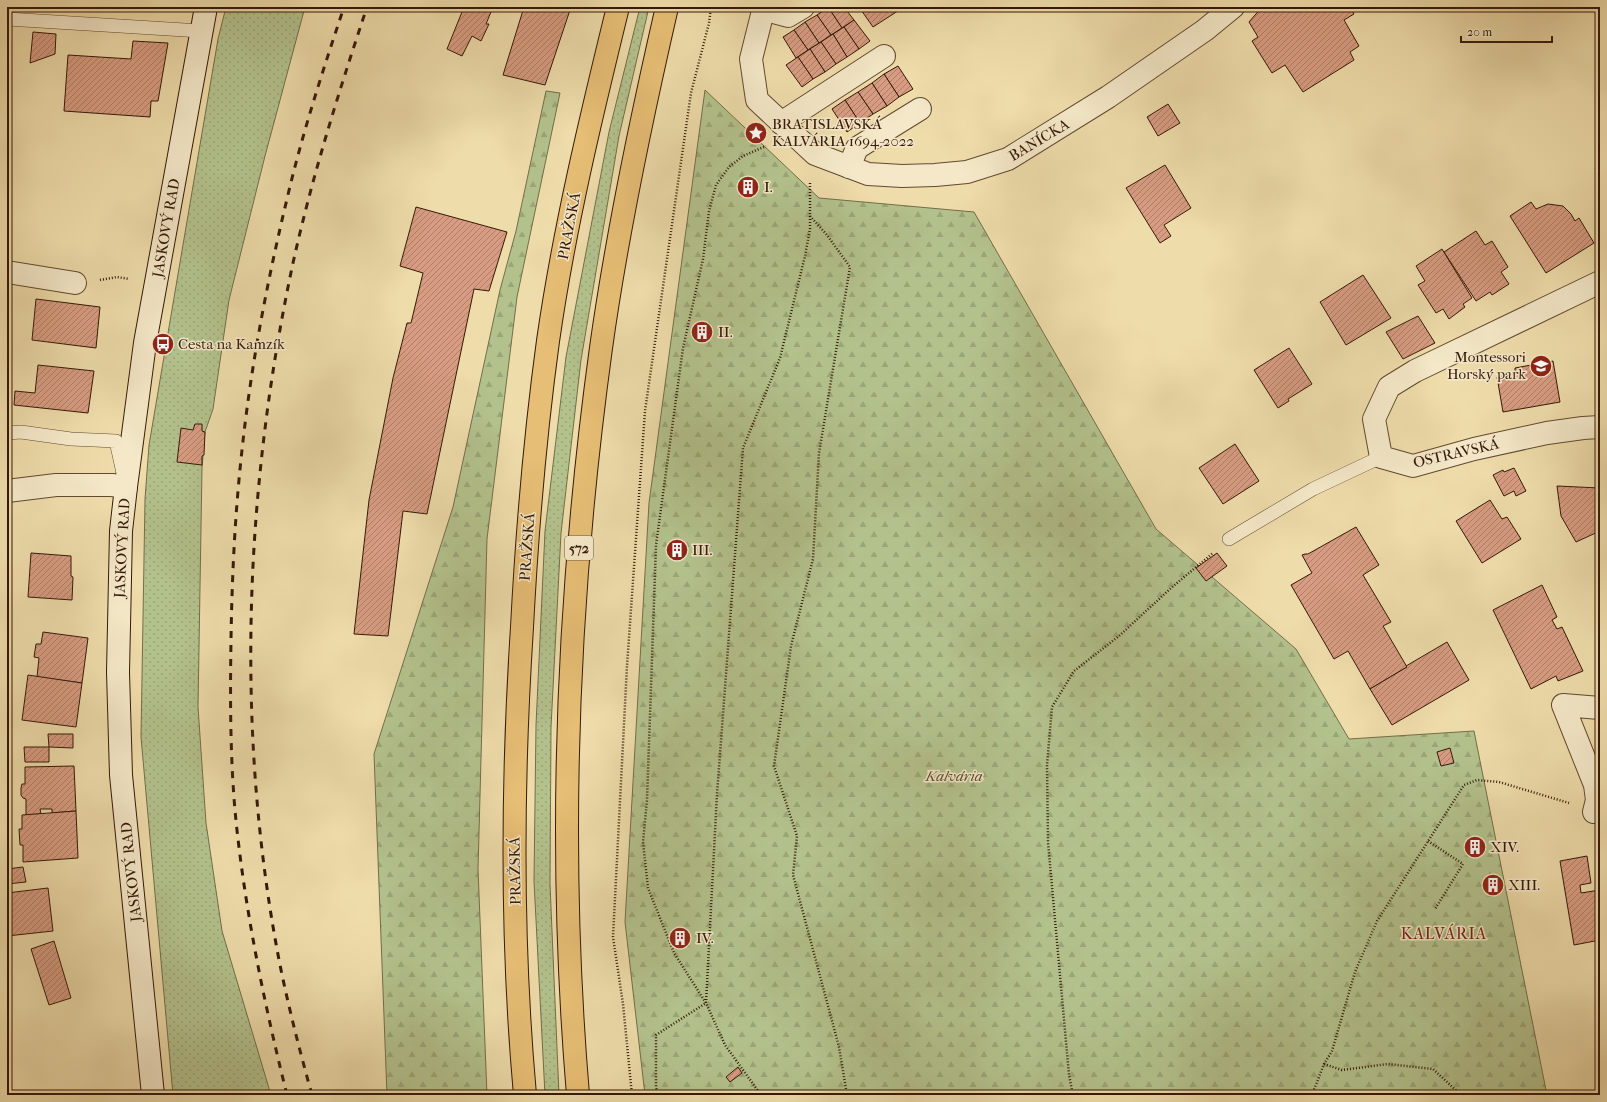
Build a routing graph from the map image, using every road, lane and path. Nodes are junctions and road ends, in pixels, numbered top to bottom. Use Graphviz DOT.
graph roads {
  1 [pos="206,7"];
  2 [pos="618,7"];
  3 [pos="667,7"];
  4 [pos="712,7"];
  5 [pos="803,7"];
  6 [pos="1233,7"];
  7 [pos="763,8"];
  8 [pos="7,19"];
  9 [pos="201,31"];
  10 [pos="884,56"];
  11 [pos="920,109"];
  12 [pos="788,129"];
  13 [pos="815,154"];
  14 [pos="849,167"];
  15 [pos="810,216"];
  16 [pos="7,272"];
  17 [pos="117,277"];
  18 [pos="133,280"];
  19 [pos="1600,282"];
  20 [pos="75,284"];
  21 [pos="1600,427"];
  22 [pos="7,433"];
  23 [pos="1381,456"];
  24 [pos="126,487"];
  25 [pos="7,491"];
  26 [pos="1229,539"];
  27 [pos="1600,708"];
  28 [pos="1569,803"];
  29 [pos="1594,812"];
  30 [pos="1428,841"];
  31 [pos="1435,909"];
  32 [pos="706,1003"];
  33 [pos="1324,1064"];
  34 [pos="153,1095"];
  35 [pos="525,1095"];
  36 [pos="578,1095"];
  37 [pos="632,1095"];
  38 [pos="658,1095"];
  39 [pos="761,1095"];
  40 [pos="847,1095"];
  41 [pos="1073,1095"];
  42 [pos="1312,1095"];
  43 [pos="1461,1095"];
  1 -- 9 [label="street, JASKOVÝ RAD"];
  2 -- 35 [label="main road, PRAŽSKÁ"];
  3 -- 36 [label="main road, 572"];
  4 -- 37 [label="path"];
  5 -- 7 [label="street"];
  6 -- 14 [label="street, BANÍCKA"];
  7 -- 12 [label="street"];
  8 -- 9 [label="lane"];
  9 -- 24 [label="street, JASKOVÝ RAD"];
  10 -- 12 [label="street"];
  11 -- 14 [label="street"];
  12 -- 13 [label="street"];
  12 -- 32 [label="path"];
  13 -- 14 [label="street, BANÍCKA"];
  13 -- 15 [label="path"];
  15 -- 32 [label="path"];
  15 -- 40 [label="path"];
  16 -- 20 [label="street"];
  17 -- 18 [label="path"];
  19 -- 23 [label="street"];
  21 -- 23 [label="street, OSTRAVSKÁ"];
  22 -- 24 [label="lane"];
  23 -- 26 [label="lane"];
  24 -- 25 [label="street"];
  24 -- 34 [label="street, JASKOVÝ RAD"];
  26 -- 41 [label="path"];
  27 -- 29 [label="street"];
  28 -- 30 [label="path"];
  30 -- 31 [label="path"];
  30 -- 33 [label="path"];
  32 -- 38 [label="path"];
  32 -- 39 [label="path"];
  33 -- 42 [label="path"];
  33 -- 43 [label="path"];
}
